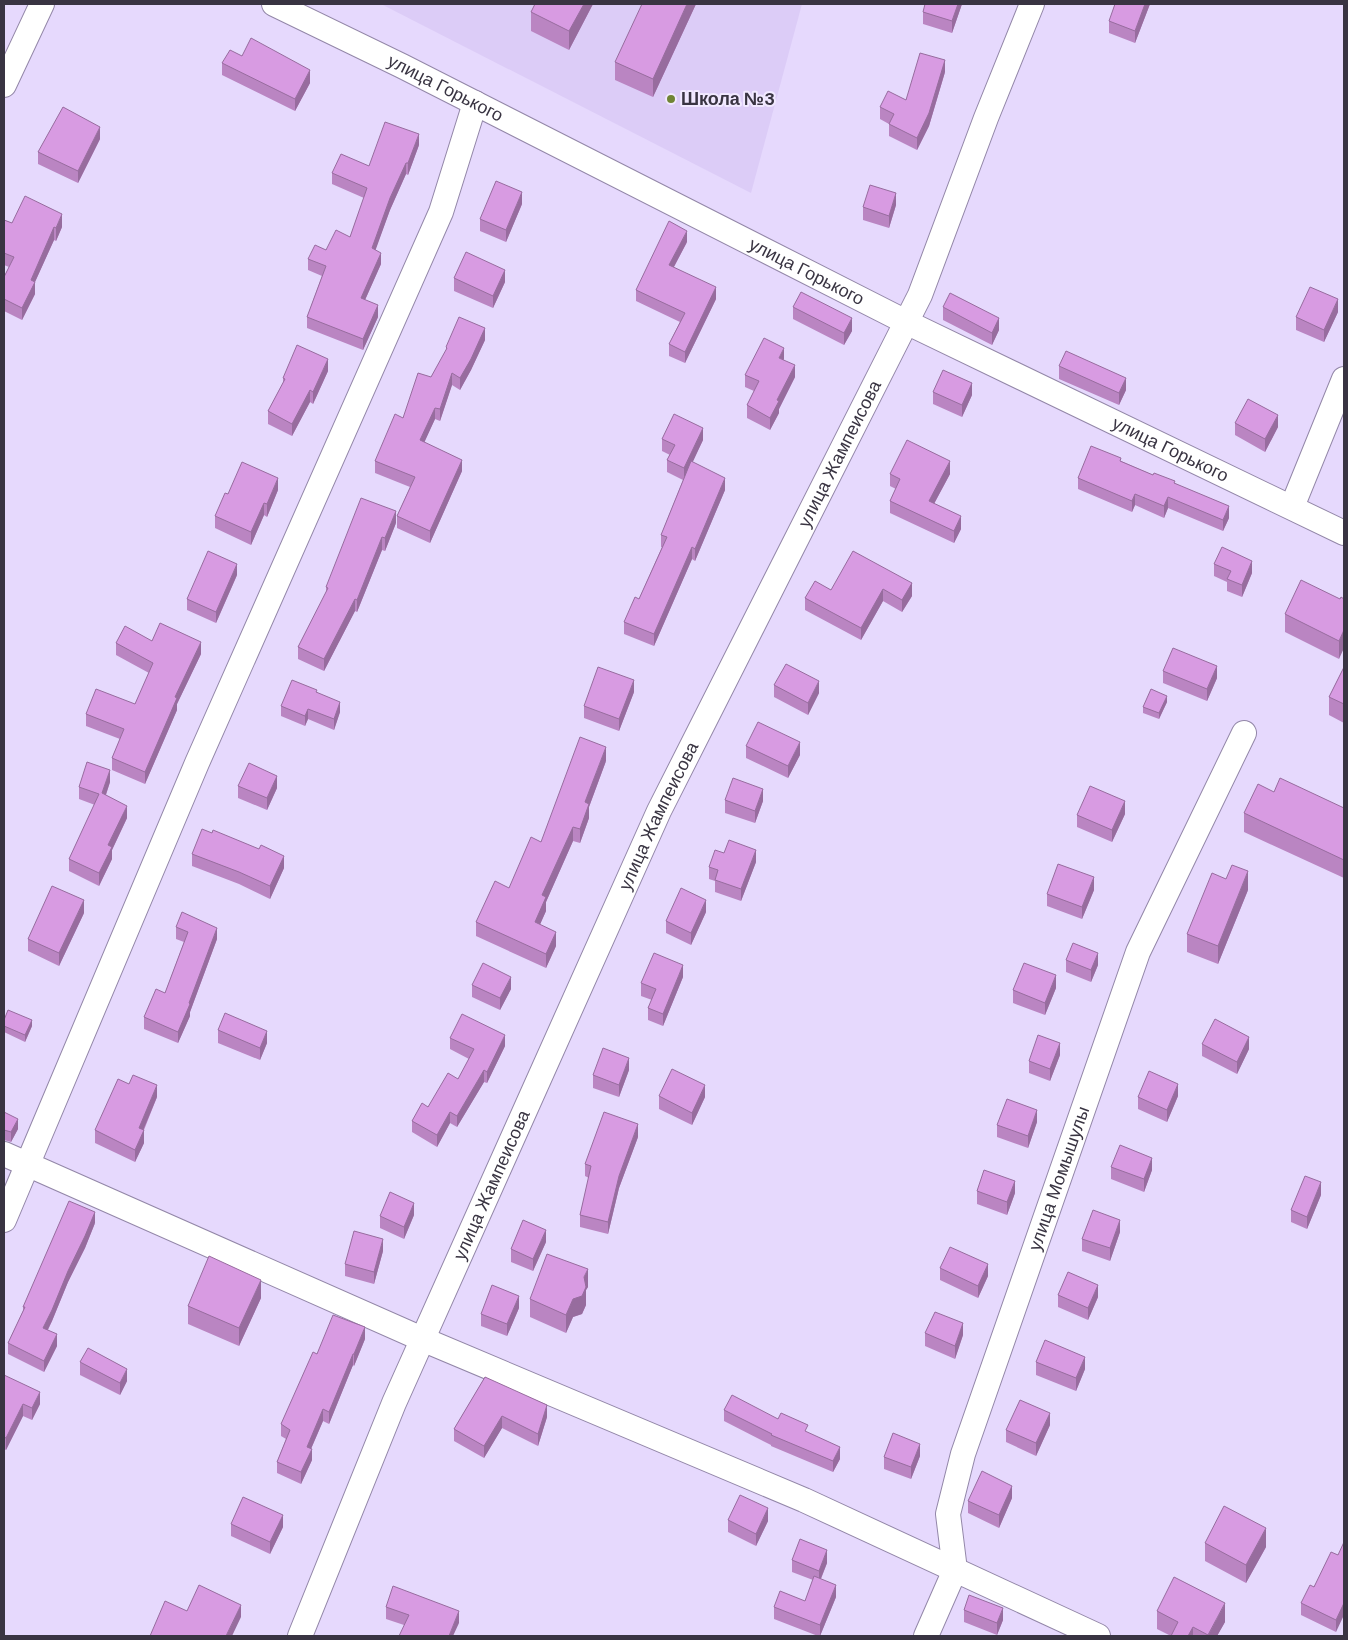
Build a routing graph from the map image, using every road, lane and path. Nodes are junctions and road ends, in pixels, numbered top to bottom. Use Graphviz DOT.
graph roads {
  1 [pos="42,4"];
  2 [pos="274,4"];
  3 [pos="1032,4"];
  4 [pos="4,85"];
  5 [pos="475,103"];
  6 [pos="906,322"];
  7 [pos="1344,379"];
  8 [pos="1292,507"];
  9 [pos="1344,533"];
  10 [pos="1244,733"];
  11 [pos="4,1154"];
  12 [pos="27,1164"];
  13 [pos="4,1220"];
  14 [pos="422,1339"];
  15 [pos="955,1570"];
  16 [pos="300,1636"];
  17 [pos="926,1636"];
  18 [pos="1098,1636"];
  1 -- 4 [label="street"];
  2 -- 5 [label="street, улица Горького"];
  3 -- 6 [label="street, улица Жампеисова"];
  5 -- 6 [label="street, улица Горького"];
  5 -- 12 [label="street"];
  6 -- 8 [label="street, улица Горького"];
  6 -- 14 [label="street, улица Жампеисова"];
  7 -- 8 [label="street"];
  8 -- 9 [label="street, улица Горького"];
  10 -- 15 [label="street, улица Момышулы"];
  11 -- 12 [label="street"];
  12 -- 13 [label="street"];
  12 -- 14 [label="street"];
  14 -- 15 [label="street"];
  14 -- 16 [label="street, улица Жампеисова"];
  15 -- 17 [label="street"];
  15 -- 18 [label="street"];
}
